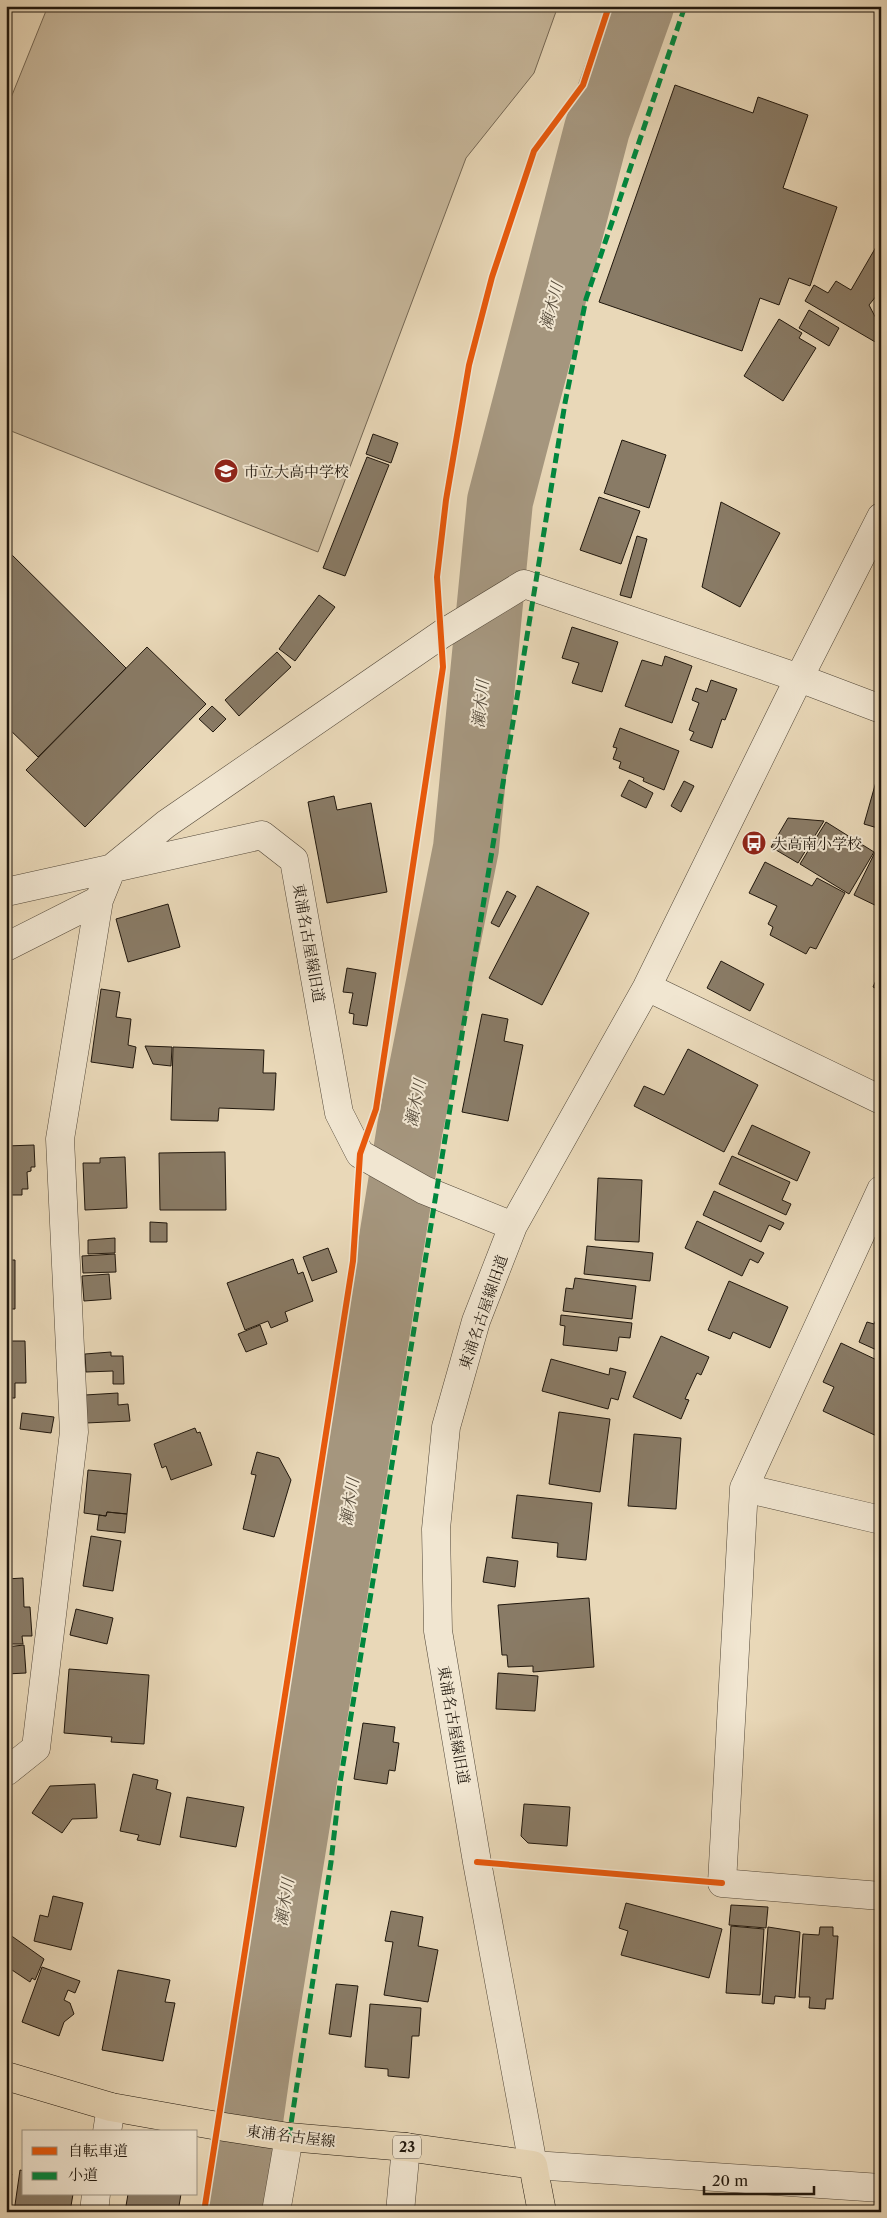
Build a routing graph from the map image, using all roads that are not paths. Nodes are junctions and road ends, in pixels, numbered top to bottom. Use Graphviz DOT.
graph roads {
  1 [pos="881,517"];
  2 [pos="799,678"];
  3 [pos="881,709"];
  4 [pos="112,868"];
  5 [pos="6,892"];
  6 [pos="99,900"];
  7 [pos="6,947"];
  8 [pos="647,987"];
  9 [pos="881,1100"];
  10 [pos="881,1190"];
  11 [pos="513,1226"];
  12 [pos="744,1488"];
  13 [pos="881,1520"];
  14 [pos="6,1772"];
  15 [pos="881,1896"];
  16 [pos="6,2076"];
  17 [pos="109,2119"];
  18 [pos="284,2137"];
  19 [pos="406,2147"];
  20 [pos="534,2164"];
  21 [pos="881,2188"];
  22 [pos="96,2196"];
  23 [pos="94,2212"];
  24 [pos="276,2212"];
  25 [pos="400,2212"];
  26 [pos="542,2212"];
  1 -- 2 [label="street, 東浦名古屋線旧道"];
  2 -- 3 [label="street"];
  2 -- 4 [label="street"];
  2 -- 8 [label="street, 東浦名古屋線旧道"];
  4 -- 5 [label="street, 東浦名古屋線旧道"];
  4 -- 6 [label="street"];
  4 -- 11 [label="street, 東浦名古屋線旧道"];
  6 -- 7 [label="street"];
  6 -- 14 [label="street"];
  8 -- 9 [label="street"];
  8 -- 11 [label="street, 東浦名古屋線旧道"];
  10 -- 12 [label="street"];
  11 -- 20 [label="street, 東浦名古屋線旧道"];
  12 -- 13 [label="street"];
  12 -- 15 [label="street"];
  16 -- 17 [label="main road, 東浦名古屋線 / 23"];
  17 -- 18 [label="main road, 東浦名古屋線 / 23"];
  18 -- 19 [label="main road, 東浦名古屋線 / 23"];
  18 -- 24 [label="street"];
  19 -- 20 [label="main road, 東浦名古屋線 / 23"];
  19 -- 25 [label="street"];
  20 -- 21 [label="street"];
  20 -- 26 [label="main road"];
  22 -- 23 [label="street"];
}
